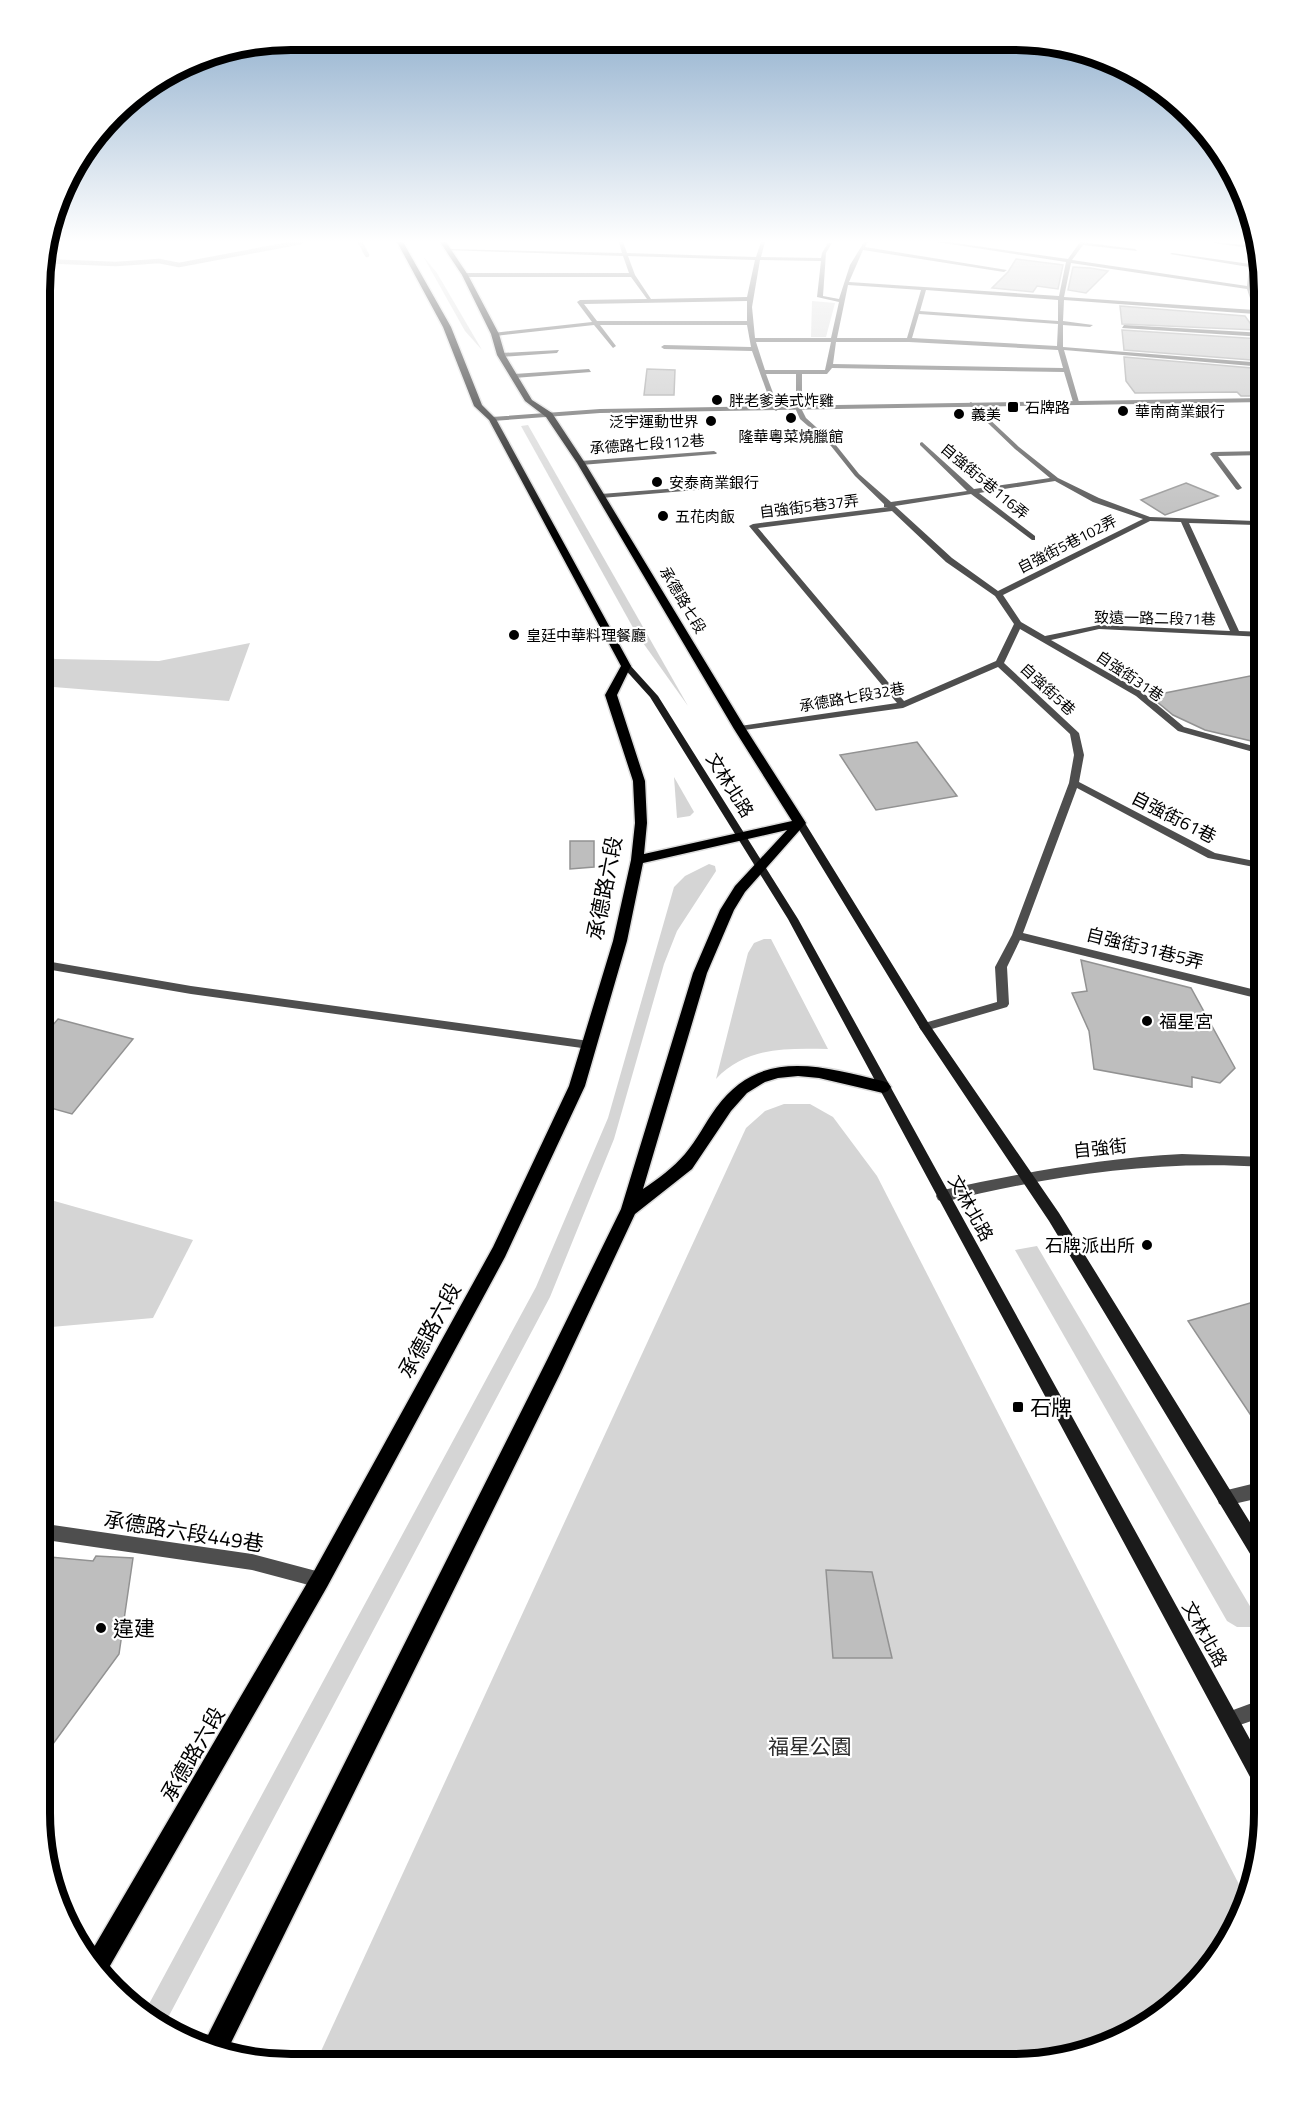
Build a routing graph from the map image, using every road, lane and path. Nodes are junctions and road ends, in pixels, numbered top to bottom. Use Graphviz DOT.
graph roads {
  1 [pos="452,340"];
  2 [pos="497,340"];
  3 [pos="609,340"];
  4 [pos="752,340"];
  5 [pos="833,340"];
  6 [pos="912,340"];
  7 [pos="1060,340"];
  8 [pos="613,346"];
  9 [pos="664,347"];
  10 [pos="754,348"];
  11 [pos="1060,348"];
  12 [pos="557,351"];
  13 [pos="501,356"];
  14 [pos="1254,363"];
  15 [pos="830,366"];
  16 [pos="1067,370"];
  17 [pos="589,371"];
  18 [pos="762,372"];
  19 [pos="799,372"];
  20 [pos="514,376"];
  21 [pos="1254,400"];
  22 [pos="1076,402"];
  23 [pos="971,404"];
  24 [pos="776,409"];
  25 [pos="799,410"];
  26 [pos="549,414"];
  27 [pos="492,419"];
  28 [pos="922,444"];
  29 [pos="714,453"];
  30 [pos="1254,453"];
  31 [pos="581,463"];
  32 [pos="1056,479"];
  33 [pos="730,486"];
  34 [pos="1238,488"];
  35 [pos="973,492"];
  36 [pos="601,496"];
  37 [pos="890,507"];
  38 [pos="1149,519"];
  39 [pos="1184,520"];
  40 [pos="1254,523"];
  41 [pos="1032,538"];
  42 [pos="998,594"];
  43 [pos="1018,624"];
  44 [pos="1236,634"];
  45 [pos="1254,635"];
  46 [pos="1046,638"];
  47 [pos="999,663"];
  48 [pos="626,666"];
  49 [pos="903,705"];
  50 [pos="740,729"];
  51 [pos="1254,749"];
  52 [pos="1074,783"];
  53 [pos="800,823"];
  54 [pos="741,836"];
  55 [pos="637,860"];
  56 [pos="1254,864"];
  57 [pos="759,867"];
  58 [pos="1017,935"];
  59 [pos="50,966"];
  60 [pos="1254,994"];
  61 [pos="925,1027"];
  62 [pos="589,1045"];
  63 [pos="883,1087"];
  64 [pos="1254,1161"];
  65 [pos="1026,1177"];
  66 [pos="943,1196"];
  67 [pos="629,1209"];
  68 [pos="1254,1491"];
  69 [pos="1225,1498"];
  70 [pos="50,1533"];
  71 [pos="1254,1545"];
  72 [pos="320,1580"];
  73 [pos="1254,1711"];
  74 [pos="1231,1719"];
  75 [pos="1254,1764"];
  76 [pos="100,1960"];
  77 [pos="218,2042"];
  1 -- 27 [label="main road"];
  2 -- 13 [label="main road, 承德路七段"];
  3 -- 8 [label="street"];
  4 -- 10 [label="street"];
  5 -- 15 [label="street"];
  6 -- 11 [label="street"];
  7 -- 11 [label="street"];
  9 -- 10 [label="street"];
  10 -- 18 [label="street"];
  11 -- 14 [label="street"];
  11 -- 16 [label="street"];
  12 -- 13 [label="street"];
  13 -- 20 [label="main road, 承德路七段"];
  15 -- 16 [label="street"];
  15 -- 19 [label="street"];
  16 -- 22 [label="street"];
  17 -- 20 [label="street"];
  18 -- 19 [label="street"];
  18 -- 24 [label="street"];
  19 -- 25 [label="street"];
  20 -- 26 [label="main road, 承德路七段"];
  21 -- 22 [label="street"];
  22 -- 23 [label="street"];
  23 -- 25 [label="street"];
  23 -- 32 [label="street"];
  24 -- 25 [label="street"];
  24 -- 26 [label="street"];
  25 -- 37 [label="street"];
  26 -- 27 [label="street"];
  26 -- 31 [label="main road, 承德路七段"];
  27 -- 48 [label="main road"];
  28 -- 35 [label="street, 自強街5巷116弄"];
  29 -- 31 [label="street, 承德路七段112巷"];
  30 -- 34 [label="street"];
  31 -- 36 [label="main road, 承德路七段"];
  32 -- 35 [label="street"];
  32 -- 38 [label="street"];
  33 -- 36 [label="street"];
  35 -- 37 [label="street"];
  35 -- 41 [label="street, 自強街5巷116弄"];
  36 -- 50 [label="main road, 承德路七段"];
  37 -- 42 [label="street"];
  37 -- 49 [label="street, 自強街5巷37弄"];
  38 -- 39 [label="street"];
  38 -- 42 [label="street, 自強街5巷102弄"];
  39 -- 40 [label="street"];
  39 -- 44 [label="street"];
  42 -- 43 [label="street"];
  43 -- 46 [label="street, 自強街31巷"];
  43 -- 47 [label="street, 自強街5巷"];
  44 -- 45 [label="street, 致遠一路二段71巷"];
  44 -- 46 [label="street, 致遠一路二段71巷"];
  46 -- 51 [label="street, 自強街31巷"];
  47 -- 49 [label="street, 承德路七段32巷"];
  47 -- 52 [label="street, 自強街5巷"];
  48 -- 54 [label="main road, 文林北路"];
  48 -- 55 [label="main road, 承德路六段"];
  49 -- 50 [label="street, 承德路七段32巷"];
  50 -- 53 [label="main road, 承德路七段"];
  52 -- 56 [label="street, 自強街61巷"];
  52 -- 58 [label="street, 自強街5巷"];
  53 -- 54 [label="main road"];
  53 -- 57 [label="main road"];
  53 -- 61 [label="main road"];
  54 -- 55 [label="main road"];
  54 -- 57 [label="main road, 文林北路"];
  55 -- 62 [label="main road, 承德路六段"];
  57 -- 63 [label="main road, 文林北路"];
  57 -- 67 [label="main road"];
  58 -- 60 [label="street, 自強街31巷5弄"];
  58 -- 61 [label="street, 自強街5巷"];
  59 -- 62 [label="street"];
  61 -- 65 [label="main road"];
  62 -- 72 [label="main road, 承德路六段"];
  63 -- 66 [label="main road, 文林北路"];
  63 -- 67 [label="main road"];
  64 -- 65 [label="street, 自強街"];
  65 -- 66 [label="street, 自強街"];
  65 -- 69 [label="main road"];
  66 -- 74 [label="main road, 文林北路"];
  67 -- 77 [label="main road"];
  68 -- 69 [label="street"];
  69 -- 71 [label="main road"];
  70 -- 72 [label="street, 承德路六段449巷"];
  72 -- 76 [label="main road, 承德路六段"];
  73 -- 74 [label="street"];
  74 -- 75 [label="main road, 文林北路"];
}
